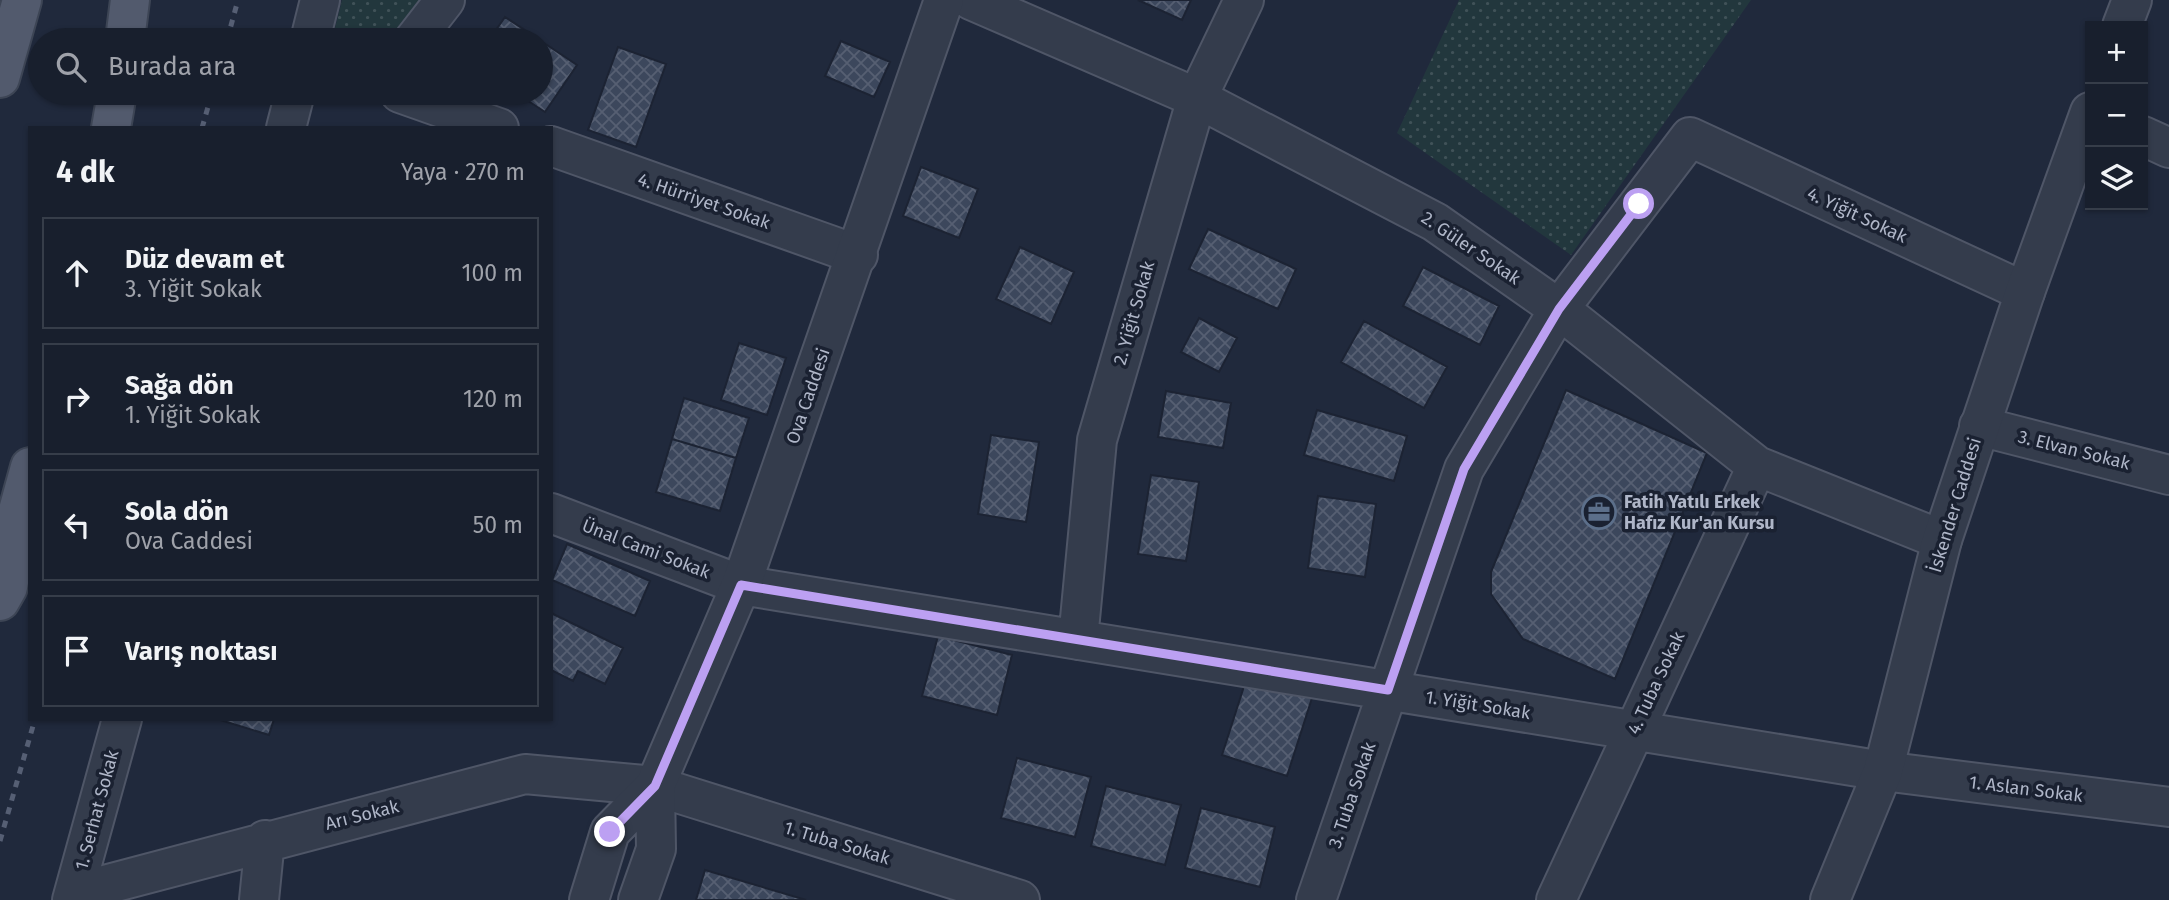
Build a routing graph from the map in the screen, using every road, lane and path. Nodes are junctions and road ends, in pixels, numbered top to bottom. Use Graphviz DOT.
graph roads {
  1 [pos="22,0"];
  2 [pos="130,0"];
  3 [pos="320,0"];
  4 [pos="445,0"];
  5 [pos="944,0"];
  6 [pos="971,0"];
  7 [pos="1244,0"];
  8 [pos="126,28"];
  9 [pos="313,28"];
  10 [pos="423,28"];
  11 [pos="0,78"];
  12 [pos="1197,98"];
  13 [pos="115,105"];
  14 [pos="292,105"];
  15 [pos="434,105"];
  16 [pos="111,126"];
  17 [pos="287,126"];
  18 [pos="493,126"];
  19 [pos="2085,127"];
  20 [pos="1690,137"];
  21 [pos="2148,138"];
  22 [pos="553,147"];
  23 [pos="2169,148"];
  24 [pos="858,255"];
  25 [pos="2025,292"];
  26 [pos="1559,309"];
  27 [pos="1979,426"];
  28 [pos="1757,466"];
  29 [pos="28,472"];
  30 [pos="2169,475"];
  31 [pos="553,514"];
  32 [pos="5,529"];
  33 [pos="1942,540"];
  34 [pos="741,585"];
  35 [pos="0,601"];
  36 [pos="1078,640"];
  37 [pos="1388,690"];
  38 [pos="121,721"];
  39 [pos="1634,730"];
  40 [pos="1883,771"];
  41 [pos="655,786"];
  42 [pos="2169,807"];
  43 [pos="265,840"];
  44 [pos="981,894"];
  45 [pos="73,896"];
  46 [pos="259,900"];
  47 [pos="589,900"];
  48 [pos="638,900"];
  49 [pos="1020,900"];
  50 [pos="1316,900"];
  51 [pos="1556,900"];
  52 [pos="1830,900"];
  1 -- 11 [label="main road"];
  2 -- 8 [label="main road"];
  3 -- 9 [label="street"];
  4 -- 10 [label="street"];
  5 -- 24 [label="street, Ova Caddesi"];
  6 -- 12 [label="street, 2. Güler Sokak"];
  7 -- 12 [label="street, 2. Yiğit Sokak"];
  12 -- 26 [label="street, 2. Güler Sokak"];
  12 -- 36 [label="street, 2. Yiğit Sokak"];
  13 -- 16 [label="main road"];
  14 -- 17 [label="street"];
  15 -- 18 [label="street"];
  19 -- 25 [label="street, İskender Caddesi"];
  20 -- 25 [label="street, 4. Yiğit Sokak"];
  20 -- 26 [label="street, 3. Tuba Sokak"];
  21 -- 23 [label="street"];
  22 -- 24 [label="street, 4. Hürriyet Sokak"];
  24 -- 34 [label="street, Ova Caddesi"];
  25 -- 27 [label="street, İskender Caddesi"];
  26 -- 28 [label="street, 2. Güler Sokak"];
  26 -- 37 [label="street, 3. Tuba Sokak"];
  27 -- 30 [label="street, 3. Elvan Sokak"];
  27 -- 33 [label="street, İskender Caddesi"];
  28 -- 33 [label="street, 2. Güler Sokak"];
  28 -- 39 [label="street, 4. Tuba Sokak"];
  29 -- 32 [label="main road"];
  31 -- 34 [label="street, Ünal Cami Sokak"];
  32 -- 35 [label="main road"];
  33 -- 40 [label="street, İskender Caddesi"];
  34 -- 36 [label="street, 1. Yiğit Sokak"];
  34 -- 41 [label="street, Ova Caddesi"];
  36 -- 37 [label="street, 1. Yiğit Sokak"];
  37 -- 39 [label="street, 1. Yiğit Sokak"];
  37 -- 50 [label="street, 3. Tuba Sokak"];
  38 -- 45 [label="street, 1. Serhat Sokak"];
  39 -- 40 [label="street, 1. Yiğit Sokak"];
  39 -- 51 [label="street, 4. Tuba Sokak"];
  40 -- 42 [label="street, 1. Aslan Sokak"];
  40 -- 52 [label="street, İskender Caddesi"];
  41 -- 43 [label="street, Arı Sokak"];
  41 -- 44 [label="street, 1. Tuba Sokak"];
  41 -- 47 [label="street, Ova Caddesi"];
  41 -- 48 [label="street, Ova Caddesi"];
  43 -- 45 [label="street, Arı Sokak"];
  43 -- 46 [label="street"];
  44 -- 49 [label="street, 1. Tuba Sokak"];
}
